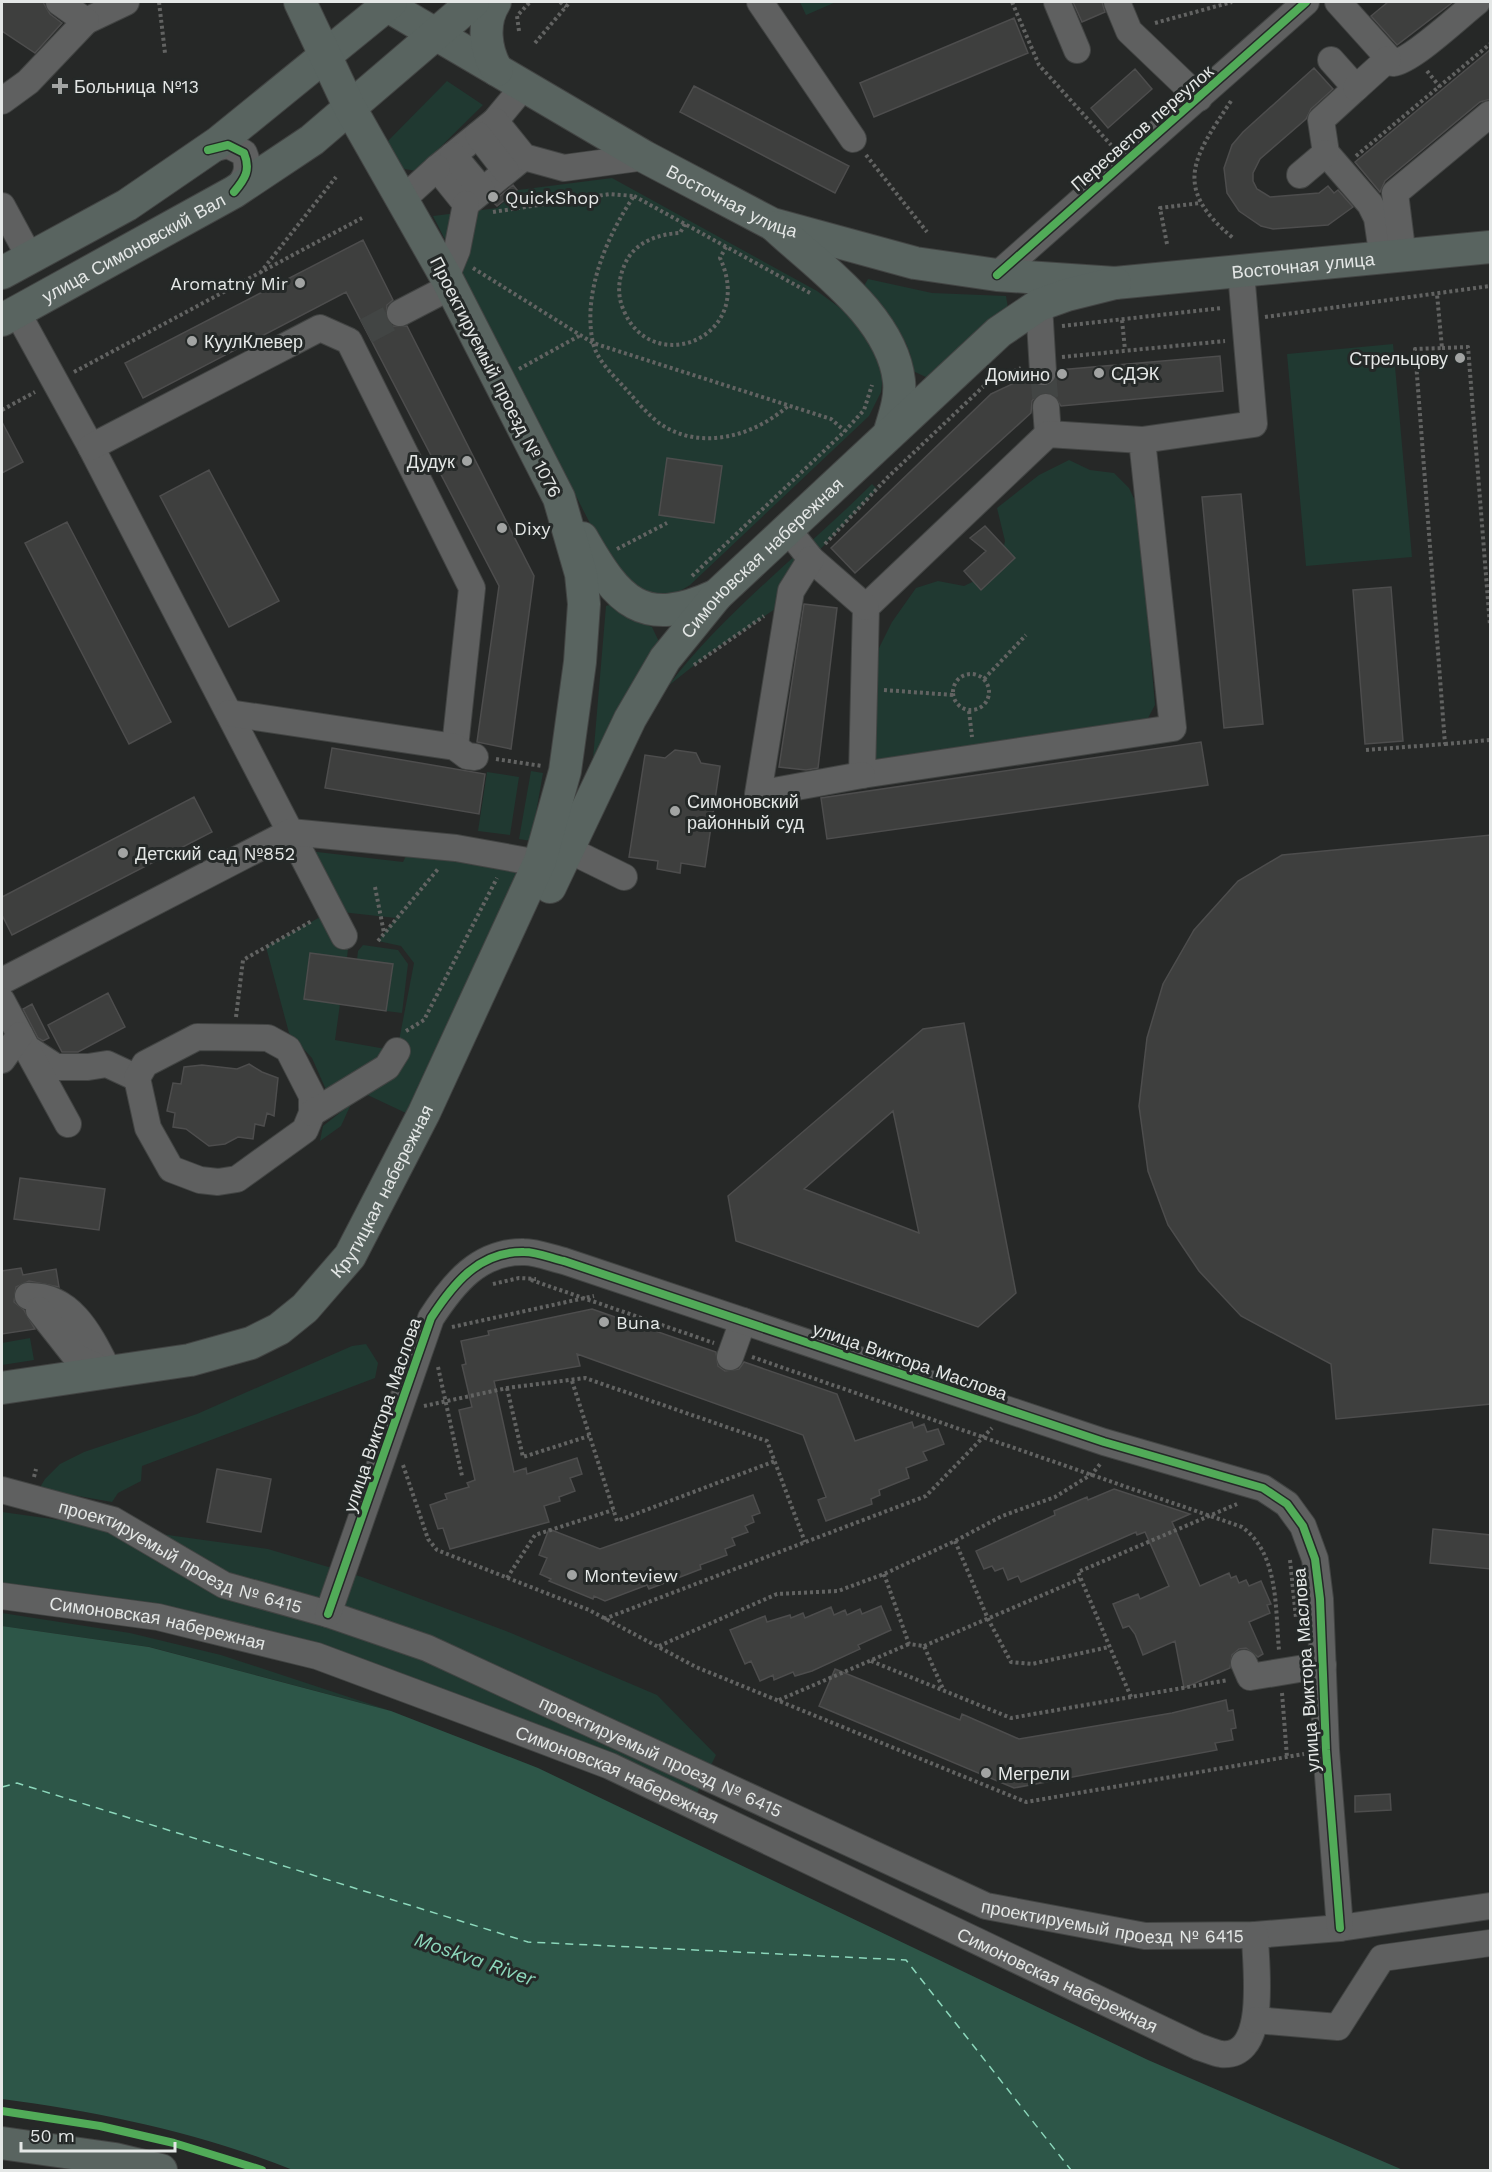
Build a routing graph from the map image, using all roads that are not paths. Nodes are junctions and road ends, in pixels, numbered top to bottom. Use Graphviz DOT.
graph roads {
  1 [pos="58,2"];
  2 [pos="126,2"];
  3 [pos="300,2"];
  4 [pos="473,2"];
  5 [pos="495,2"];
  6 [pos="760,2"];
  7 [pos="1057,2"];
  8 [pos="1117,2"];
  9 [pos="1306,2"];
  10 [pos="1338,2"];
  11 [pos="1477,2"];
  12 [pos="387,3"];
  13 [pos="86,21"];
  14 [pos="436,34"];
  15 [pos="1077,50"];
  16 [pos="326,56"];
  17 [pos="1388,59"];
  18 [pos="1331,60"];
  19 [pos="497,70"];
  20 [pos="524,86"];
  21 [pos="1356,88"];
  22 [pos="1199,98"];
  23 [pos="2,101"];
  24 [pos="351,108"];
  25 [pos="1491,114"];
  26 [pos="487,128"];
  27 [pos="853,138"];
  28 [pos="208,150"];
  29 [pos="1326,153"];
  30 [pos="645,157"];
  31 [pos="445,161"];
  32 [pos="515,164"];
  33 [pos="1300,175"];
  34 [pos="234,192"];
  35 [pos="403,199"];
  36 [pos="470,204"];
  37 [pos="2,206"];
  38 [pos="772,224"];
  39 [pos="1491,247"];
  40 [pos="30,258"];
  41 [pos="1393,258"];
  42 [pos="451,271"];
  43 [pos="1241,272"];
  44 [pos="2,273"];
  45 [pos="997,275"];
  46 [pos="1115,283"];
  47 [pos="400,314"];
  48 [pos="9,316"];
  49 [pos="1040,317"];
  50 [pos="1043,372"];
  51 [pos="1046,407"];
  52 [pos="889,434"];
  53 [pos="1048,434"];
  54 [pos="1142,440"];
  55 [pos="91,447"];
  56 [pos="559,498"];
  57 [pos="788,530"];
  58 [pos="811,559"];
  59 [pos="717,595"];
  60 [pos="866,607"];
  61 [pos="229,713"];
  62 [pos="556,769"];
  63 [pos="862,775"];
  64 [pos="290,832"];
  65 [pos="555,859"];
  66 [pos="624,877"];
  67 [pos="344,936"];
  68 [pos="2,981"];
  69 [pos="2,1001"];
  70 [pos="23,1041"];
  71 [pos="400,1042"];
  72 [pos="2,1060"];
  73 [pos="137,1078"];
  74 [pos="312,1113"];
  75 [pos="68,1124"];
  76 [pos="33,1303"];
  77 [pos="737,1319"];
  78 [pos="726,1352"];
  79 [pos="104,1363"];
  80 [pos="2,1388"];
  81 [pos="2,1407"];
  82 [pos="2,1490"];
  83 [pos="2,1596"];
  84 [pos="328,1614"];
  85 [pos="1323,1665"];
  86 [pos="1259,1668"];
  87 [pos="1491,1899"];
  88 [pos="1479,1909"];
  89 [pos="1340,1928"];
  90 [pos="1255,1935"];
  91 [pos="1491,1943"];
  92 [pos="1256,2020"];
  93 [pos="2,2143"];
  94 [pos="2,2165"];
  95 [pos="114,2165"];
  96 [pos="43,2170"];
  97 [pos="161,2170"];
  1 -- 13 [label="street"];
  2 -- 13 [label="street"];
  3 -- 16 [label="main road, Проектируемый проезд № 1076"];
  4 -- 14 [label="main road, улица Симоновский Вал"];
  5 -- 19 [label="main road"];
  6 -- 27 [label="street"];
  7 -- 15 [label="street"];
  8 -- 22 [label="street"];
  9 -- 22 [label="street, Пересветов переулок"];
  10 -- 17 [label="street"];
  11 -- 17 [label="street"];
  12 -- 14 [label="main road, Восточная улица"];
  12 -- 16 [label="main road"];
  13 -- 23 [label="street"];
  14 -- 19 [label="main road, Восточная улица"];
  14 -- 24 [label="main road, улица Симоновский Вал"];
  16 -- 24 [label="main road, Проектируемый проезд № 1076"];
  16 -- 28 [label="main road"];
  17 -- 21 [label="street"];
  18 -- 21 [label="street"];
  19 -- 20 [label="main road, Восточная улица"];
  20 -- 26 [label="street"];
  20 -- 30 [label="main road, Восточная улица"];
  21 -- 29 [label="street"];
  22 -- 45 [label="street, Пересветов переулок"];
  24 -- 34 [label="main road, улица Симоновский Вал"];
  24 -- 35 [label="main road, Проектируемый проезд № 1076"];
  25 -- 41 [label="street"];
  26 -- 31 [label="street"];
  26 -- 32 [label="street"];
  28 -- 34 [label="street"];
  28 -- 40 [label="main road"];
  29 -- 33 [label="street"];
  29 -- 41 [label="street"];
  30 -- 32 [label="street"];
  30 -- 38 [label="main road, Восточная улица"];
  31 -- 35 [label="street"];
  31 -- 36 [label="street"];
  32 -- 36 [label="street"];
  34 -- 48 [label="main road, улица Симоновский Вал"];
  35 -- 42 [label="main road, Проектируемый проезд № 1076"];
  36 -- 42 [label="street"];
  37 -- 40 [label="street"];
  38 -- 45 [label="main road, Восточная улица"];
  38 -- 52 [label="main road"];
  39 -- 41 [label="main road, Восточная улица"];
  40 -- 44 [label="main road"];
  41 -- 43 [label="main road, Восточная улица"];
  42 -- 47 [label="street"];
  42 -- 56 [label="main road, Проектируемый проезд № 1076"];
  43 -- 46 [label="main road, Восточная улица"];
  43 -- 54 [label="street"];
  45 -- 46 [label="main road, Восточная улица"];
  46 -- 49 [label="main road, Восточная улица"];
  48 -- 55 [label="street"];
  49 -- 50 [label="street"];
  49 -- 52 [label="main road, Симоновская набережная"];
  51 -- 53 [label="street"];
  52 -- 57 [label="main road, Симоновская набережная"];
  53 -- 54 [label="street"];
  53 -- 60 [label="street"];
  54 -- 63 [label="street"];
  55 -- 61 [label="street"];
  55 -- 61 [label="street"];
  56 -- 59 [label="main road"];
  56 -- 62 [label="main road, Проектируемый проезд № 1076"];
  57 -- 58 [label="street"];
  57 -- 59 [label="main road, Симоновская набережная"];
  58 -- 60 [label="street"];
  58 -- 63 [label="street"];
  59 -- 65 [label="main road, Симоновская набережная"];
  60 -- 63 [label="street"];
  61 -- 64 [label="street"];
  62 -- 65 [label="main road, Крутицкая набережная"];
  64 -- 65 [label="street"];
  64 -- 67 [label="street"];
  64 -- 68 [label="street"];
  65 -- 66 [label="street"];
  65 -- 79 [label="main road, Крутицкая набережная"];
  65 -- 81 [label="main road, Крутицкая набережная"];
  69 -- 70 [label="street"];
  70 -- 72 [label="street"];
  70 -- 73 [label="street"];
  70 -- 75 [label="street"];
  71 -- 74 [label="street"];
  73 -- 74 [label="street"];
  73 -- 74 [label="street"];
  76 -- 79 [label="street"];
  77 -- 78 [label="street"];
  77 -- 84 [label="street, улица Виктора Маслова"];
  77 -- 85 [label="street, улица Виктора Маслова"];
  79 -- 80 [label="main road, Крутицкая набережная"];
  82 -- 84 [label="street, проектируемый проезд № 6415"];
  83 -- 92 [label="street, Симоновская набережная"];
  84 -- 90 [label="street, проектируемый проезд № 6415"];
  85 -- 86 [label="street"];
  85 -- 89 [label="street, улица Виктора Маслова"];
  87 -- 88 [label="street"];
  88 -- 89 [label="street, проектируемый проезд № 6415"];
  89 -- 90 [label="street, проектируемый проезд № 6415"];
  90 -- 92 [label="street"];
  91 -- 92 [label="street"];
  93 -- 95 [label="main road"];
  94 -- 96 [label="main road"];
  95 -- 97 [label="main road"];
}
